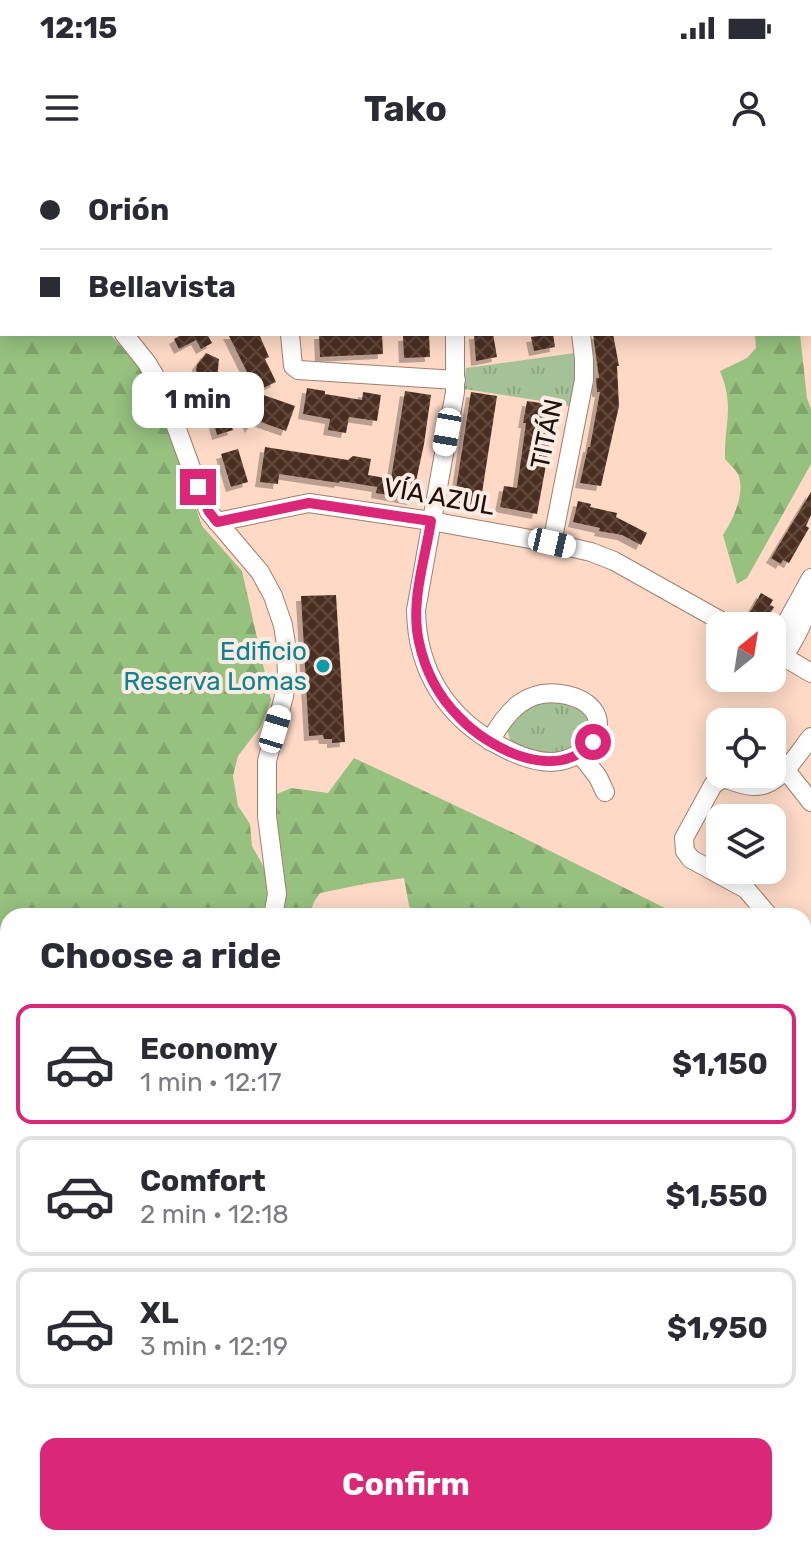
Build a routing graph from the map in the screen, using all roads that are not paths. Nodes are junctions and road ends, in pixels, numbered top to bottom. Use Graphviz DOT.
graph roads {
  1 [pos="126,336"];
  2 [pos="290,336"];
  3 [pos="455,336"];
  4 [pos="581,336"];
  5 [pos="456,380"];
  6 [pos="431,521"];
  7 [pos="217,522"];
  8 [pos="552,543"];
  9 [pos="808,582"];
  10 [pos="706,612"];
  11 [pos="786,639"];
  12 [pos="786,658"];
  13 [pos="811,673"];
  14 [pos="811,737"];
  15 [pos="490,741"];
  16 [pos="580,754"];
  17 [pos="786,768"];
  18 [pos="786,770"];
  19 [pos="711,788"];
  20 [pos="605,792"];
  21 [pos="811,802"];
  22 [pos="274,908"];
  23 [pos="762,908"];
  1 -- 7 [label="street"];
  2 -- 5 [label="street"];
  3 -- 5 [label="street"];
  4 -- 8 [label="street, TITÁN"];
  5 -- 6 [label="street"];
  6 -- 7 [label="street, VÍA AZUL"];
  6 -- 8 [label="street, VÍA AZUL"];
  6 -- 15 [label="street"];
  7 -- 22 [label="street"];
  8 -- 10 [label="street, VÍA AZUL"];
  9 -- 11 [label="street"];
  12 -- 13 [label="street"];
  14 -- 17 [label="street"];
  15 -- 16 [label="street"];
  15 -- 16 [label="street"];
  16 -- 20 [label="street"];
  18 -- 21 [label="street"];
  19 -- 23 [label="street"];
}
